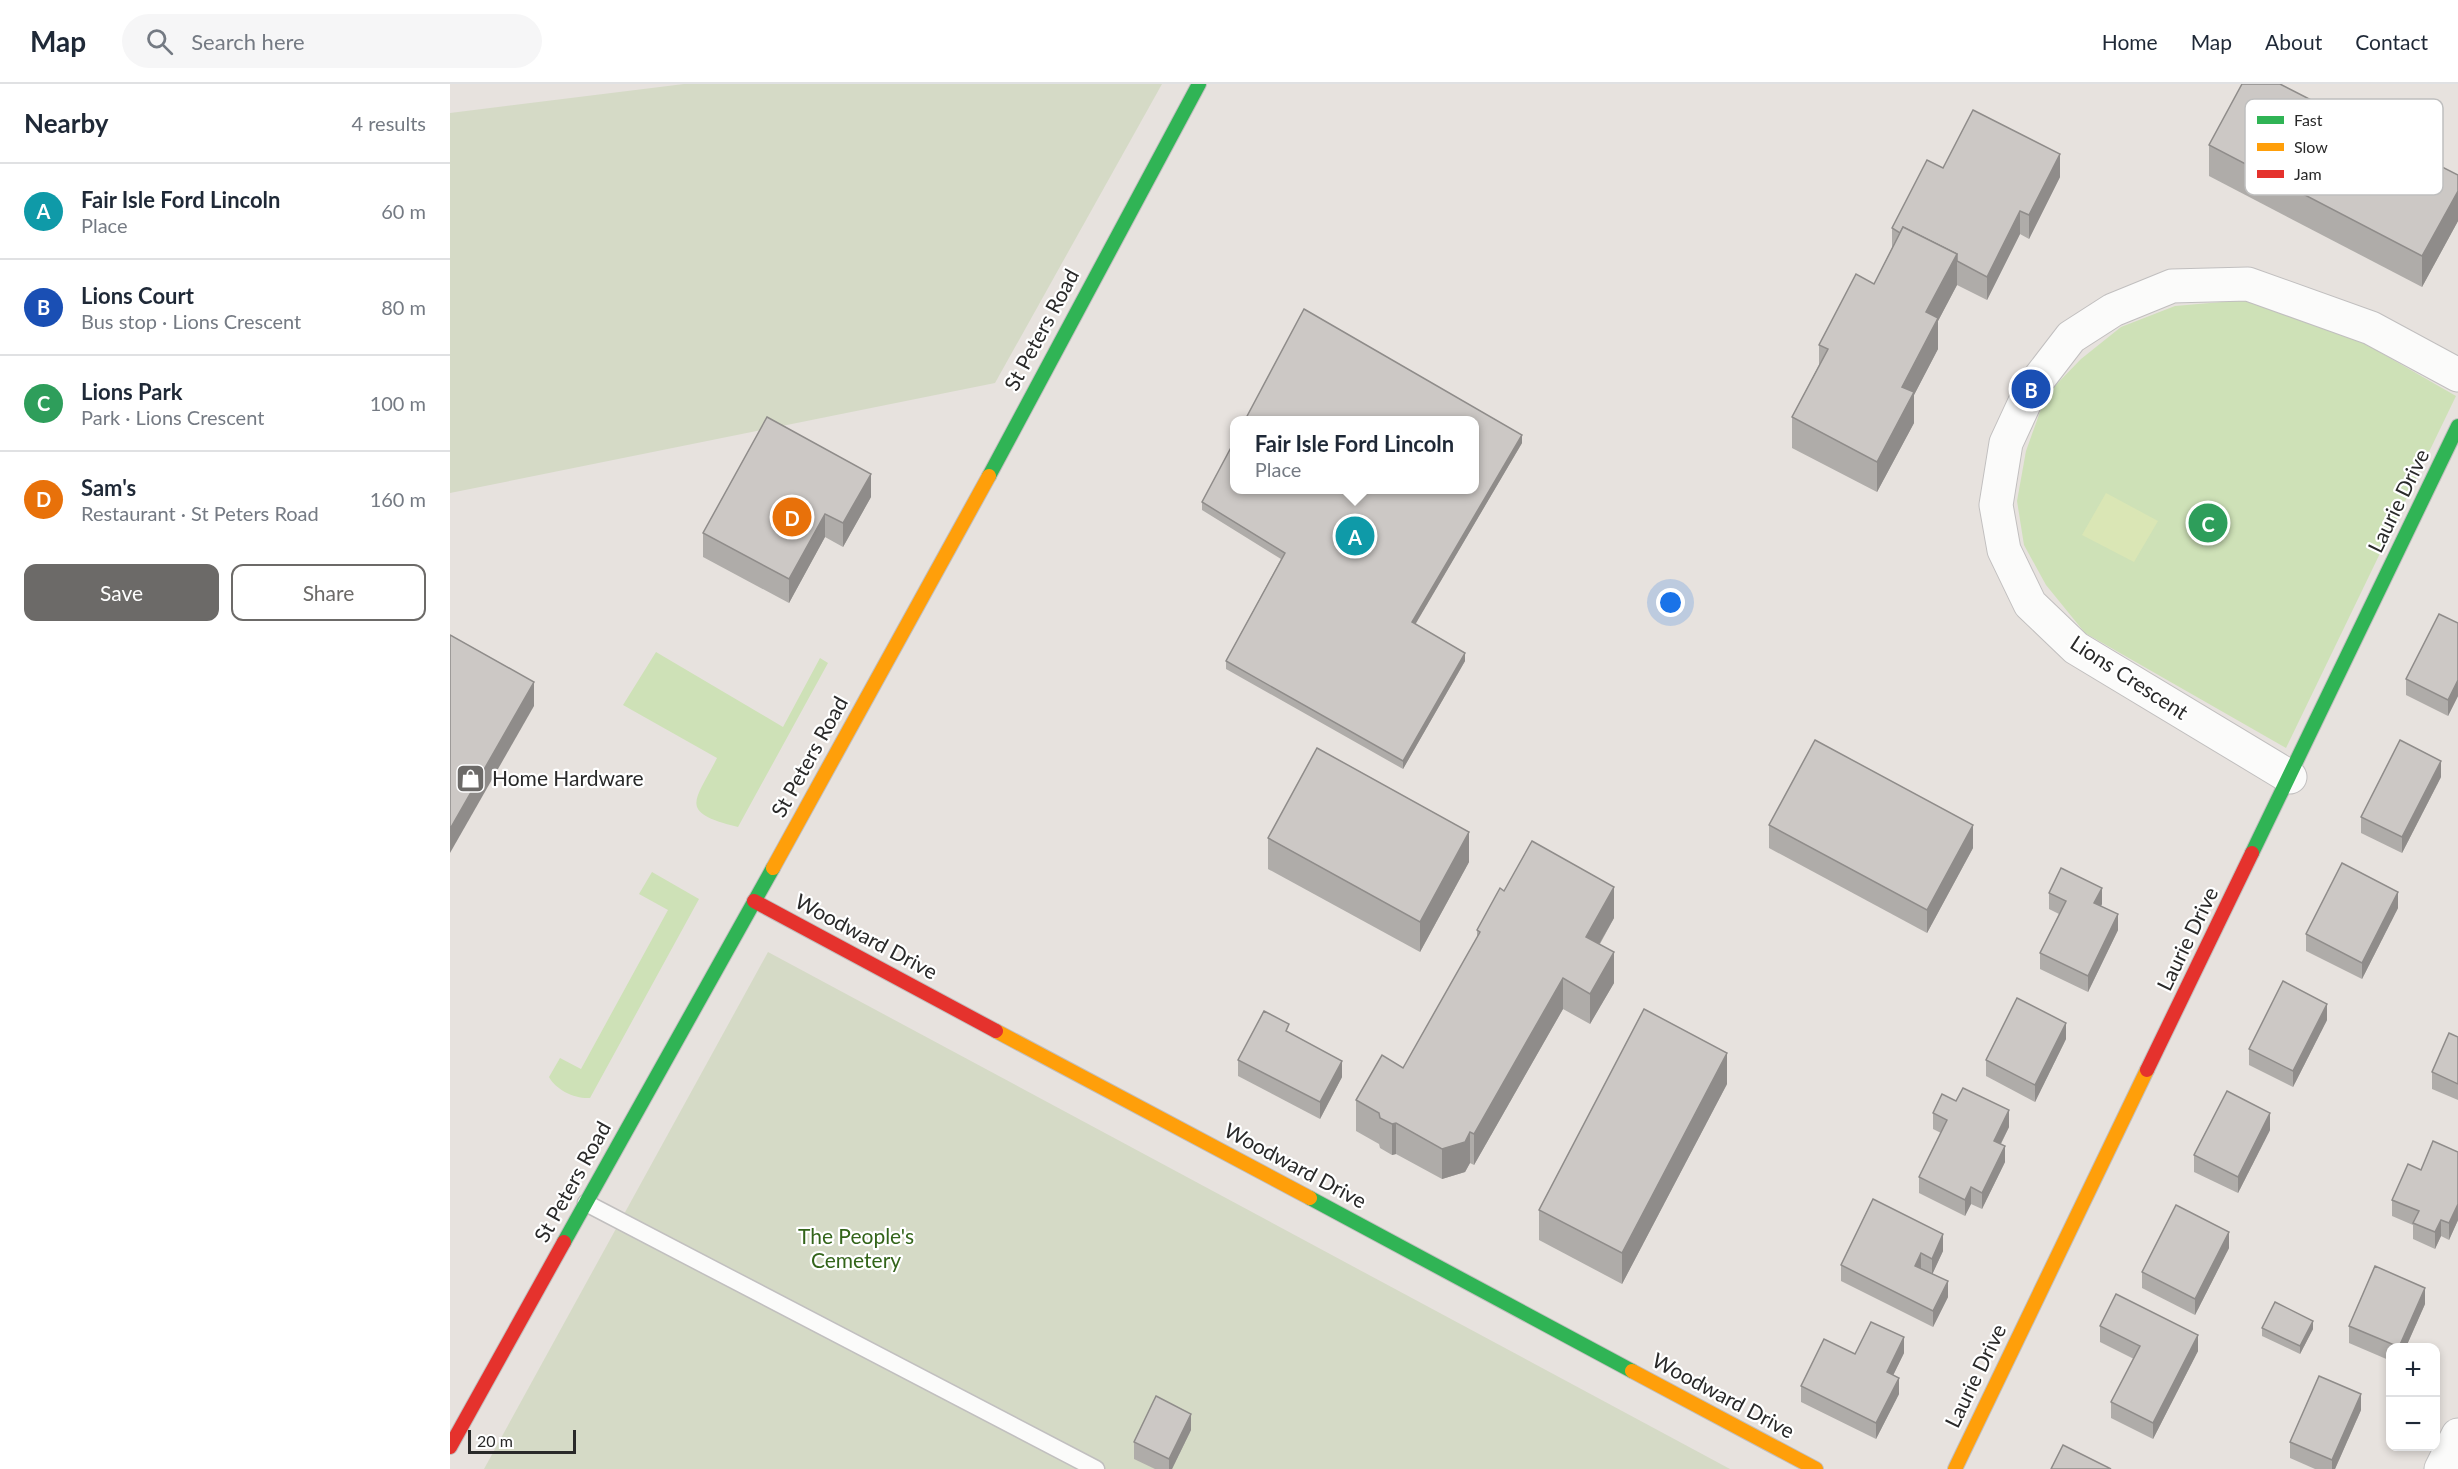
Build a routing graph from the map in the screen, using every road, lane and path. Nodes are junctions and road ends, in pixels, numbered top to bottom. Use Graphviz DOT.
graph roads {
  1 [pos="1199,84"];
  2 [pos="2458,375"];
  3 [pos="2458,426"];
  4 [pos="2289,777"];
  5 [pos="754,901"];
  6 [pos="586,1203"];
  7 [pos="2458,1435"];
  8 [pos="450,1447"];
  9 [pos="1096,1469"];
  10 [pos="1816,1469"];
  11 [pos="1955,1469"];
  12 [pos="2441,1469"];
  1 -- 5 [label="street, St Peters Road"];
  2 -- 4 [label="street, Lions Crescent"];
  3 -- 4 [label="street, Laurie Drive"];
  4 -- 11 [label="street, Laurie Drive"];
  5 -- 6 [label="street, St Peters Road"];
  5 -- 10 [label="street, Woodward Drive"];
  6 -- 8 [label="street, St Peters Road"];
  6 -- 9 [label="lane"];
  7 -- 12 [label="street"];
}
